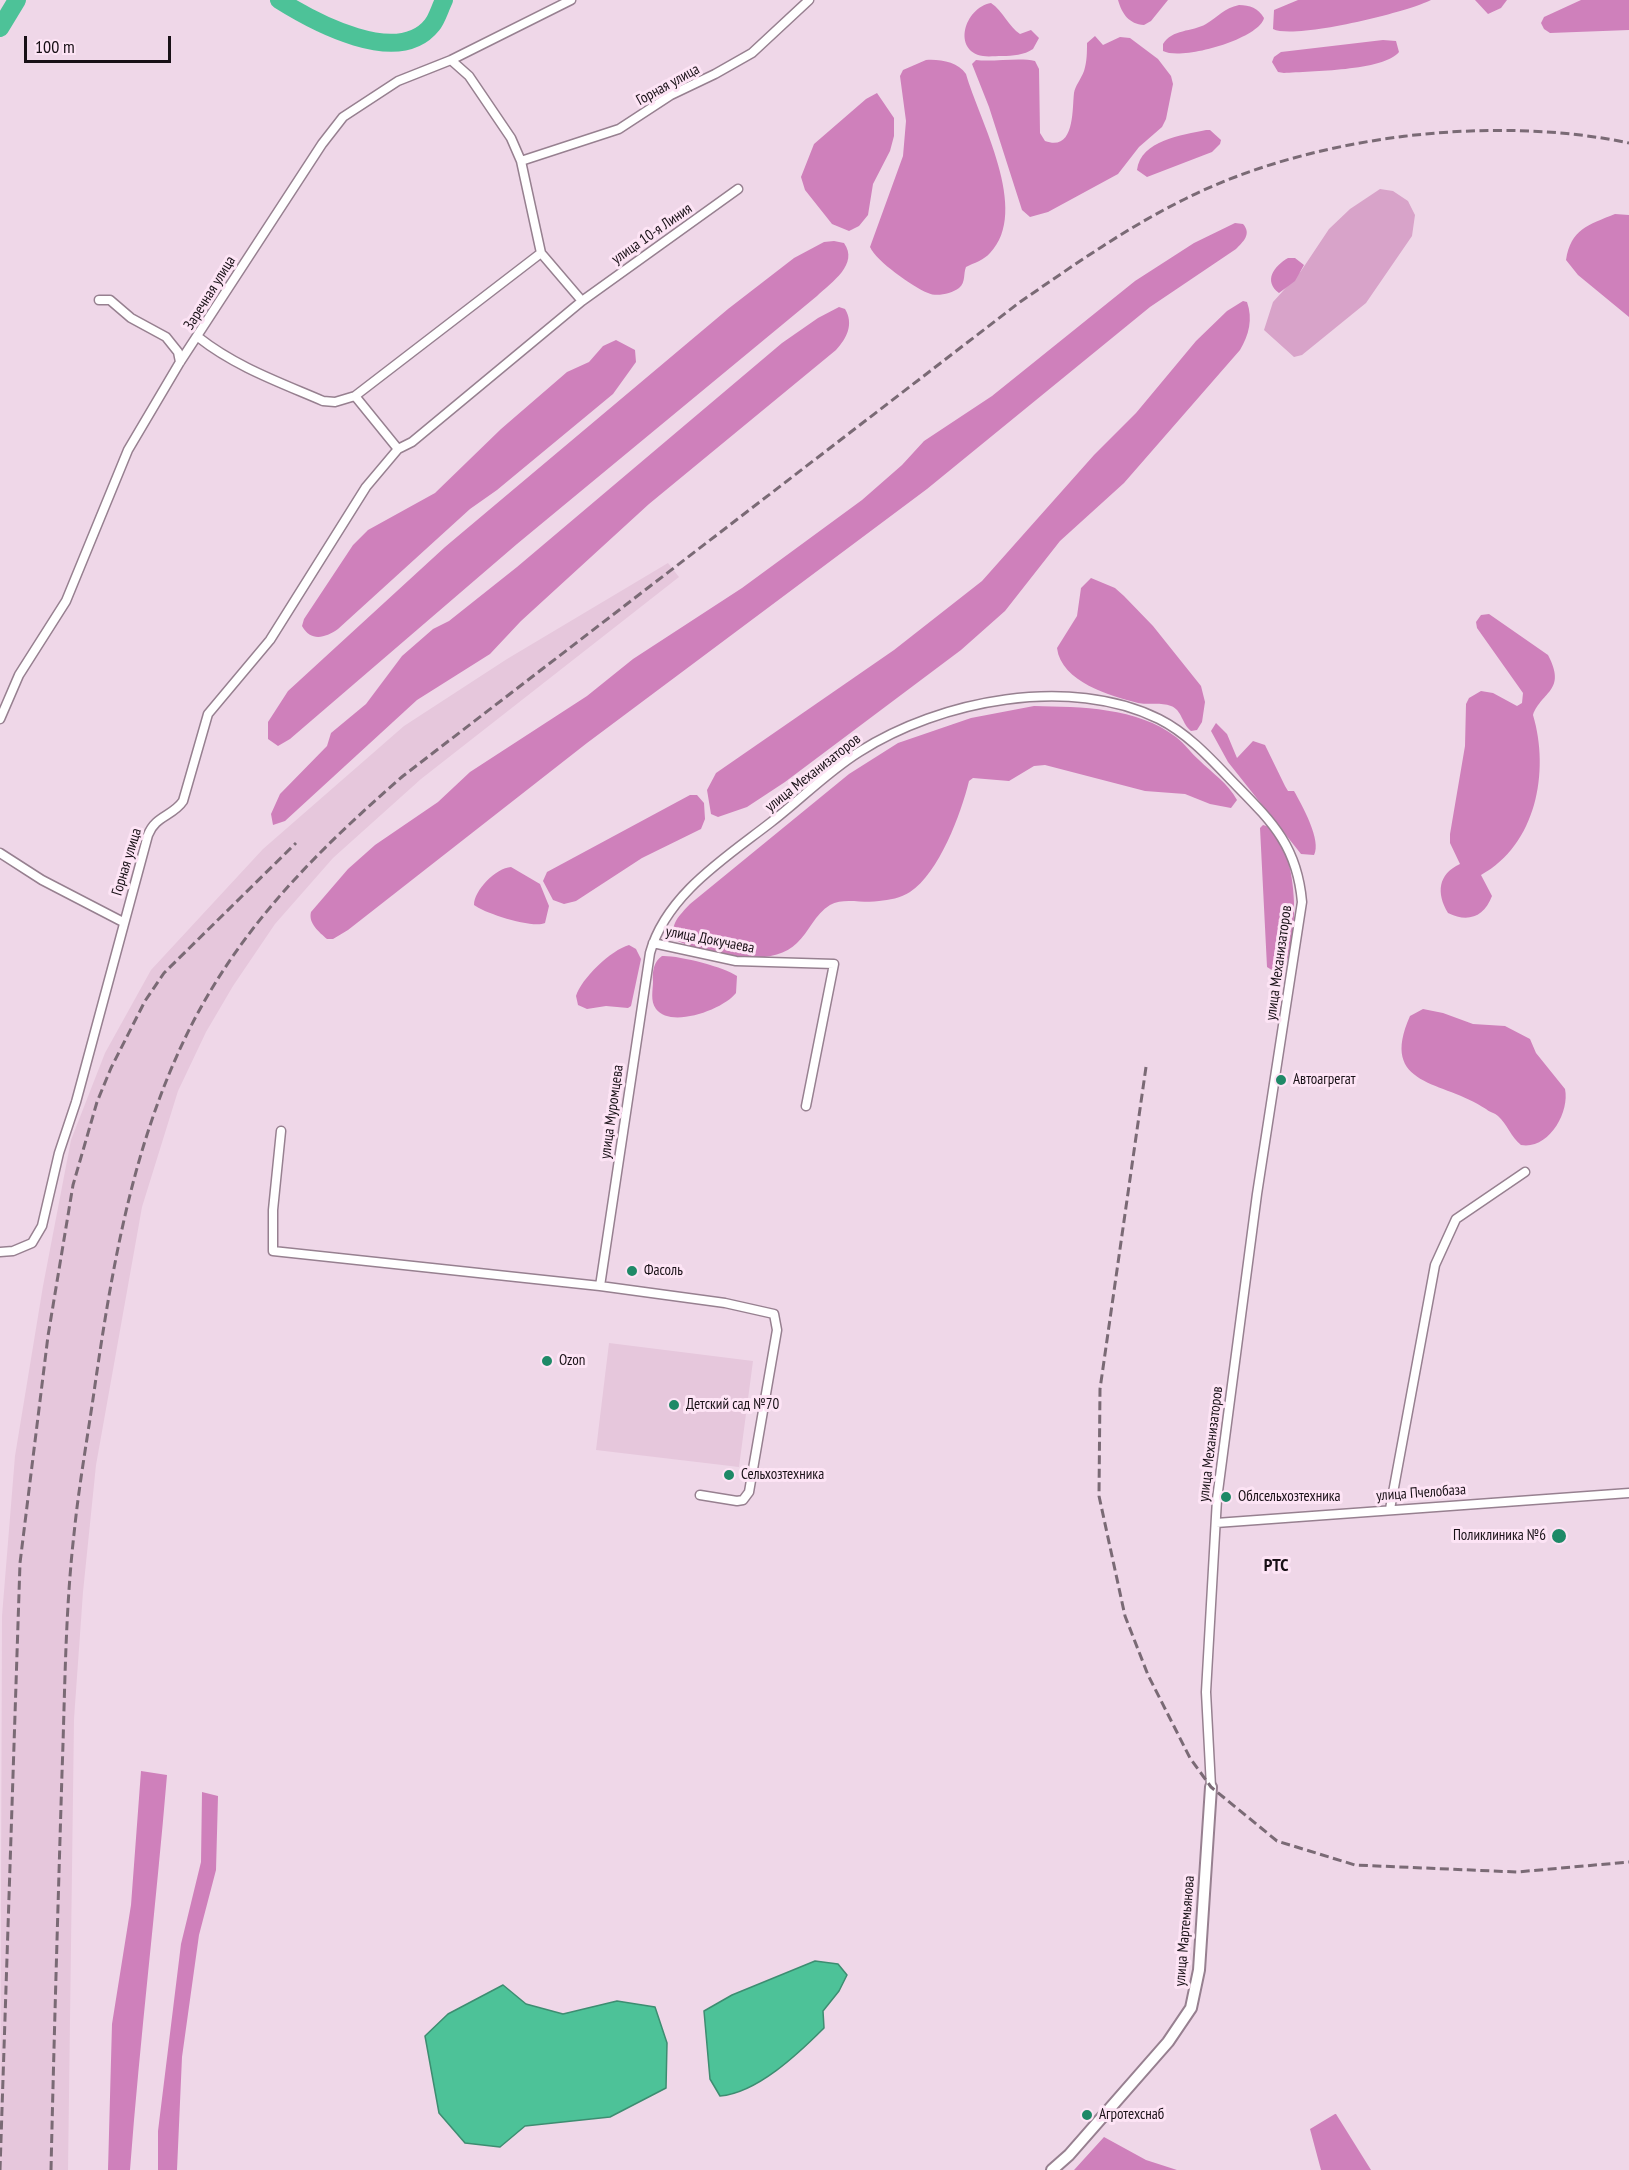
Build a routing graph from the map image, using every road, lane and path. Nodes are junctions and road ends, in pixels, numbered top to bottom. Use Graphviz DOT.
graph roads {
  1 [pos="571,0"];
  2 [pos="809,0"];
  3 [pos="451,60"];
  4 [pos="521,161"];
  5 [pos="738,189"];
  6 [pos="541,253"];
  7 [pos="99,300"];
  8 [pos="582,301"];
  9 [pos="198,337"];
  10 [pos="180,362"];
  11 [pos="355,396"];
  12 [pos="398,449"];
  13 [pos="0,719"];
  14 [pos="0,853"];
  15 [pos="123,922"];
  16 [pos="652,943"];
  17 [pos="806,1106"];
  18 [pos="281,1131"];
  19 [pos="1525,1172"];
  20 [pos="0,1252"];
  21 [pos="600,1287"];
  22 [pos="1629,1493"];
  23 [pos="700,1495"];
  24 [pos="1390,1509"];
  25 [pos="1216,1523"];
  26 [pos="1211,1787"];
  27 [pos="1052,2170"];
  1 -- 3 [label="street, Заречная улица"];
  2 -- 4 [label="street, Горная улица"];
  3 -- 4 [label="street"];
  3 -- 9 [label="street, Заречная улица"];
  4 -- 6 [label="street"];
  5 -- 8 [label="street, улица 10-я Линия"];
  6 -- 8 [label="street"];
  6 -- 11 [label="street"];
  7 -- 10 [label="street"];
  8 -- 12 [label="street, Горная улица"];
  9 -- 10 [label="street, Заречная улица"];
  9 -- 11 [label="street"];
  10 -- 13 [label="street, Заречная улица"];
  11 -- 12 [label="street"];
  12 -- 15 [label="street, Горная улица"];
  14 -- 15 [label="street"];
  15 -- 20 [label="street, Горная улица"];
  16 -- 17 [label="street, улица Докучаева"];
  16 -- 21 [label="street, улица Муромцева"];
  16 -- 25 [label="street, улица Механизаторов"];
  18 -- 21 [label="street"];
  19 -- 24 [label="street"];
  21 -- 23 [label="street"];
  22 -- 24 [label="street, улица Пчелобаза"];
  24 -- 25 [label="street, улица Пчелобаза"];
  25 -- 26 [label="street, улица Механизаторов"];
  26 -- 27 [label="street, улица Мартемьянова"];
}
